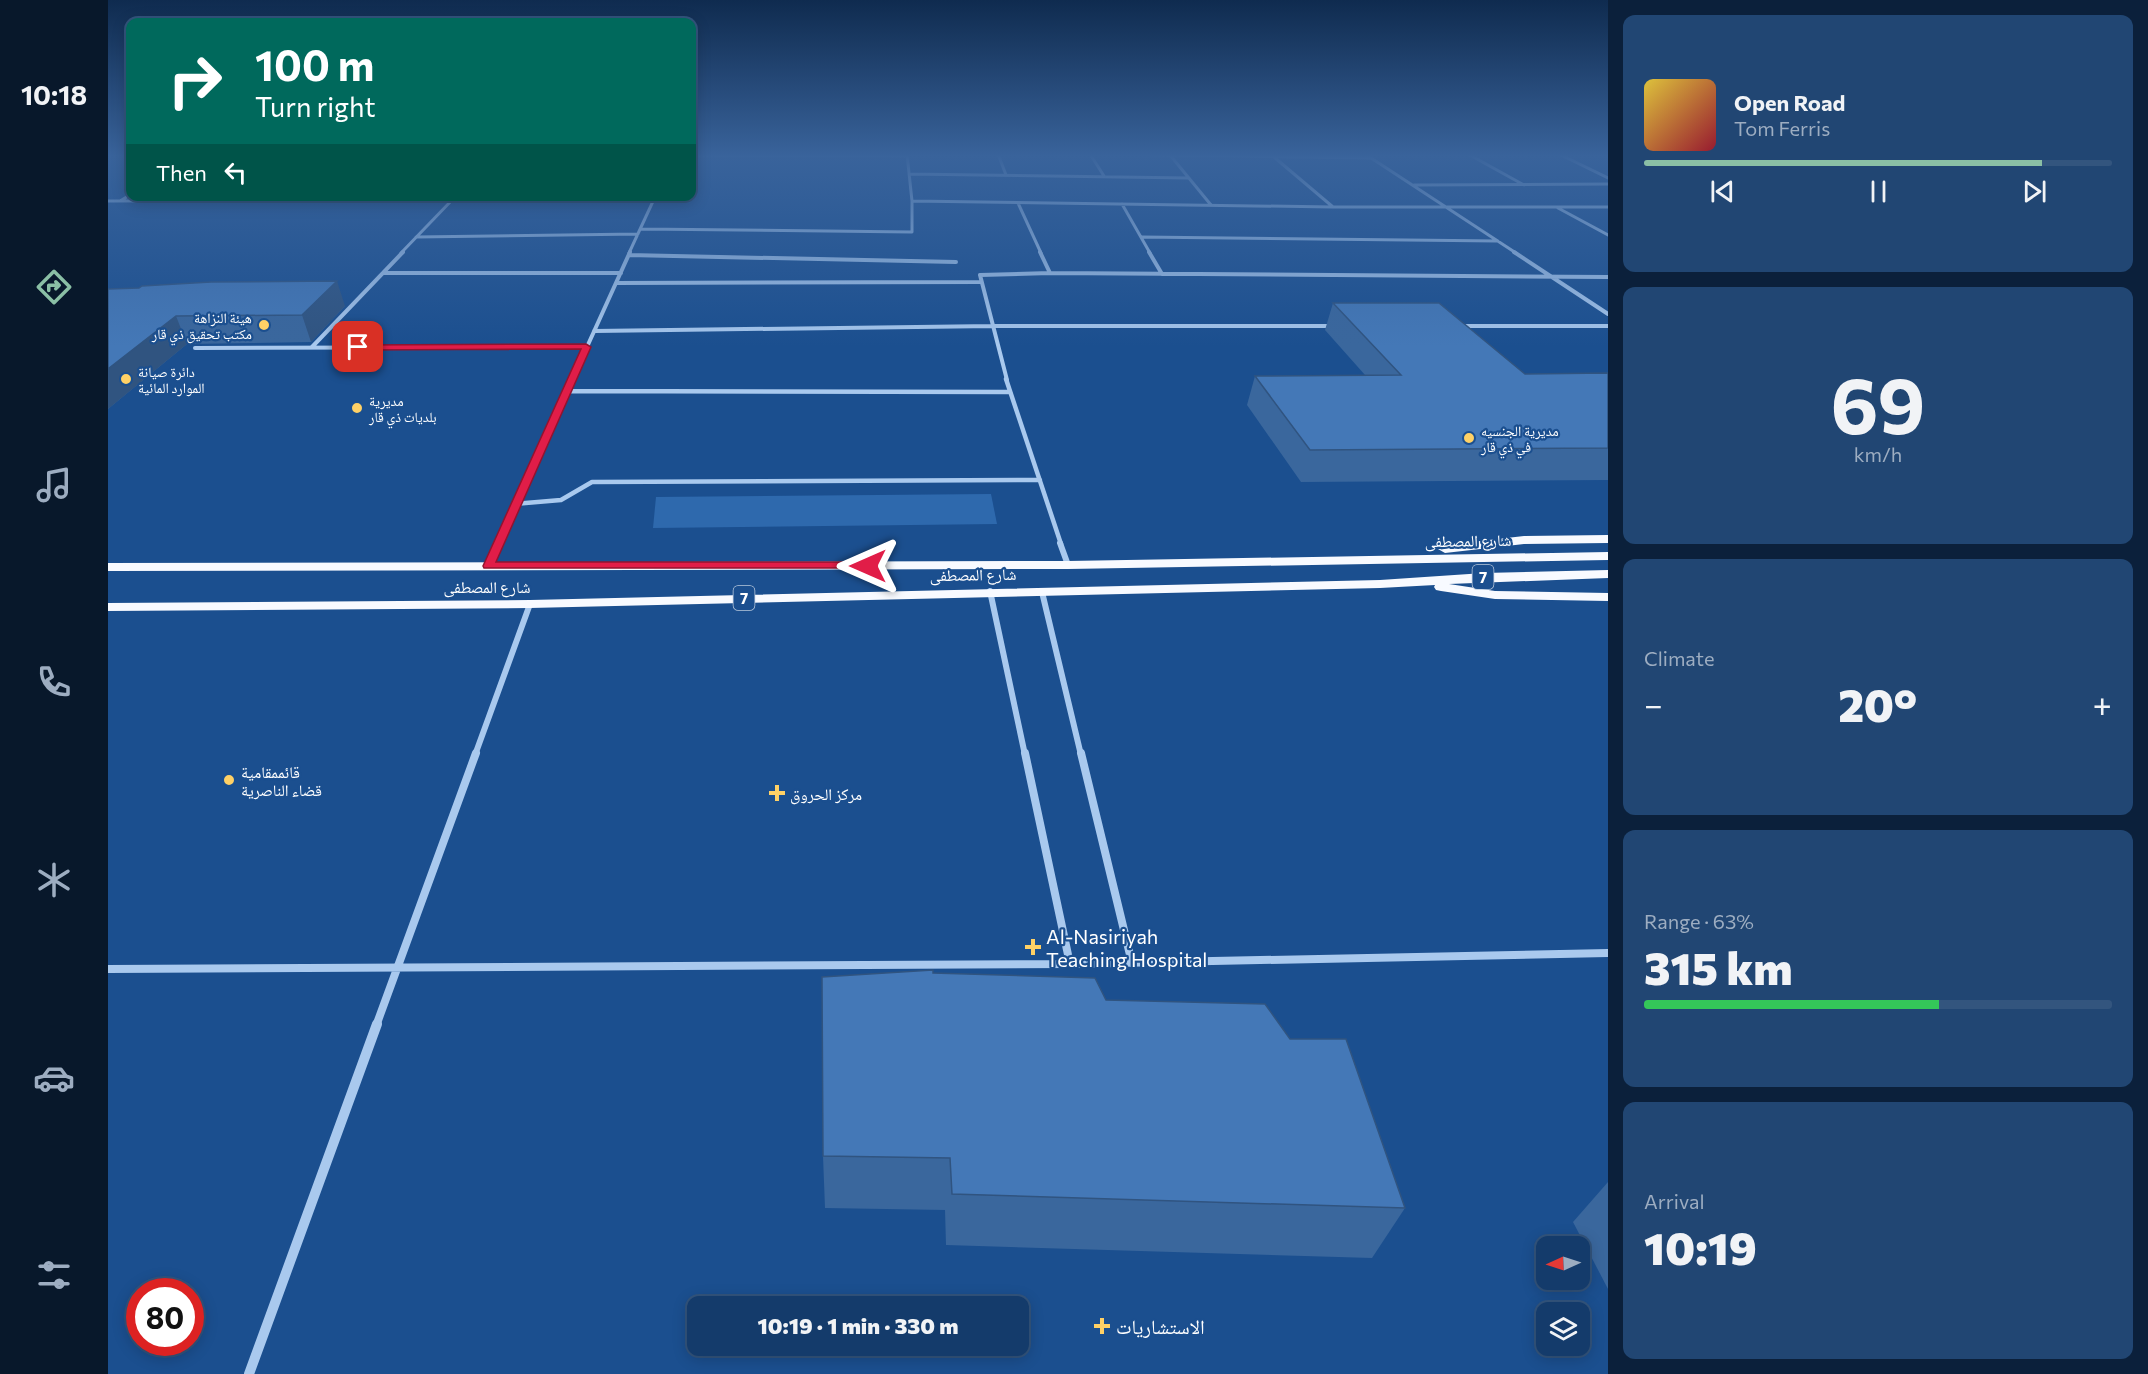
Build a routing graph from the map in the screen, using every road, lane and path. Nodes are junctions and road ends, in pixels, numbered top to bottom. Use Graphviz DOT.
graph roads {
  1 [pos="434,218"];
  2 [pos="646,218"];
  3 [pos="912,218"];
  4 [pos="1025,218"];
  5 [pos="1131,218"];
  6 [pos="1462,218"];
  7 [pos="1577,218"];
  8 [pos="640,232"];
  9 [pos="1608,235"];
  10 [pos="416,237"];
  11 [pos="1142,237"];
  12 [pos="1498,241"];
  13 [pos="629,255"];
  14 [pos="956,262"];
  15 [pos="383,273"];
  16 [pos="621,273"];
  17 [pos="1050,273"];
  18 [pos="1162,274"];
  19 [pos="1608,277"];
  20 [pos="1554,278"];
  21 [pos="980,282"];
  22 [pos="616,283"];
  23 [pos="1608,314"];
  24 [pos="993,326"];
  25 [pos="1336,326"];
  26 [pos="1454,326"];
  27 [pos="1608,326"];
  28 [pos="594,331"];
  29 [pos="312,347"];
  30 [pos="586,347"];
  31 [pos="195,348"];
  32 [pos="566,392"];
  33 [pos="1010,392"];
  34 [pos="1040,480"];
  35 [pos="514,504"];
  36 [pos="1608,539"];
  37 [pos="1608,556"];
  38 [pos="1364,560"];
  39 [pos="1068,565"];
  40 [pos="488,566"];
  41 [pos="108,567"];
  42 [pos="1608,574"];
  43 [pos="1380,584"];
  44 [pos="990,591"];
  45 [pos="1042,592"];
  46 [pos="1608,597"];
  47 [pos="530,604"];
  48 [pos="108,606"];
  49 [pos="1608,953"];
  50 [pos="1132,963"];
  51 [pos="1070,964"];
  52 [pos="396,967"];
  53 [pos="108,969"];
  54 [pos="249,1374"];
  1 -- 10 [label="street"];
  2 -- 8 [label="street"];
  3 -- 8 [label="street"];
  4 -- 17 [label="street"];
  5 -- 11 [label="street"];
  6 -- 12 [label="street"];
  7 -- 9 [label="street"];
  8 -- 10 [label="street"];
  8 -- 13 [label="street"];
  10 -- 15 [label="street"];
  11 -- 12 [label="street"];
  11 -- 18 [label="street"];
  12 -- 20 [label="street"];
  13 -- 14 [label="street"];
  13 -- 16 [label="street"];
  15 -- 16 [label="street"];
  15 -- 29 [label="street"];
  16 -- 22 [label="street"];
  17 -- 18 [label="street"];
  17 -- 21 [label="street"];
  18 -- 20 [label="street"];
  19 -- 20 [label="street"];
  20 -- 23 [label="street"];
  21 -- 22 [label="street"];
  21 -- 24 [label="street"];
  22 -- 28 [label="street"];
  24 -- 25 [label="street"];
  24 -- 28 [label="street"];
  24 -- 33 [label="street"];
  26 -- 27 [label="street"];
  28 -- 30 [label="street"];
  29 -- 30 [label="street"];
  29 -- 31 [label="street"];
  30 -- 32 [label="street"];
  32 -- 33 [label="street"];
  32 -- 35 [label="street"];
  33 -- 34 [label="street"];
  34 -- 35 [label="street"];
  34 -- 39 [label="street"];
  35 -- 40 [label="street"];
  36 -- 38 [label="highway"];
  37 -- 38 [label="highway, شارع المصطفى / 7"];
  38 -- 39 [label="highway, شارع المصطفى / 7"];
  39 -- 40 [label="highway, شارع المصطفى / 7"];
  40 -- 41 [label="highway, شارع المصطفى / 7"];
  42 -- 43 [label="highway, شارع المصطفى / 7"];
  43 -- 45 [label="highway, شارع المصطفى / 7"];
  43 -- 46 [label="highway"];
  44 -- 45 [label="highway, شارع المصطفى / 7"];
  44 -- 47 [label="highway, شارع المصطفى / 7"];
  44 -- 51 [label="street"];
  45 -- 50 [label="street"];
  47 -- 48 [label="highway, شارع المصطفى / 7"];
  47 -- 52 [label="street"];
  49 -- 50 [label="street"];
  50 -- 51 [label="street"];
  51 -- 52 [label="street"];
  52 -- 53 [label="street"];
  52 -- 54 [label="street"];
}
